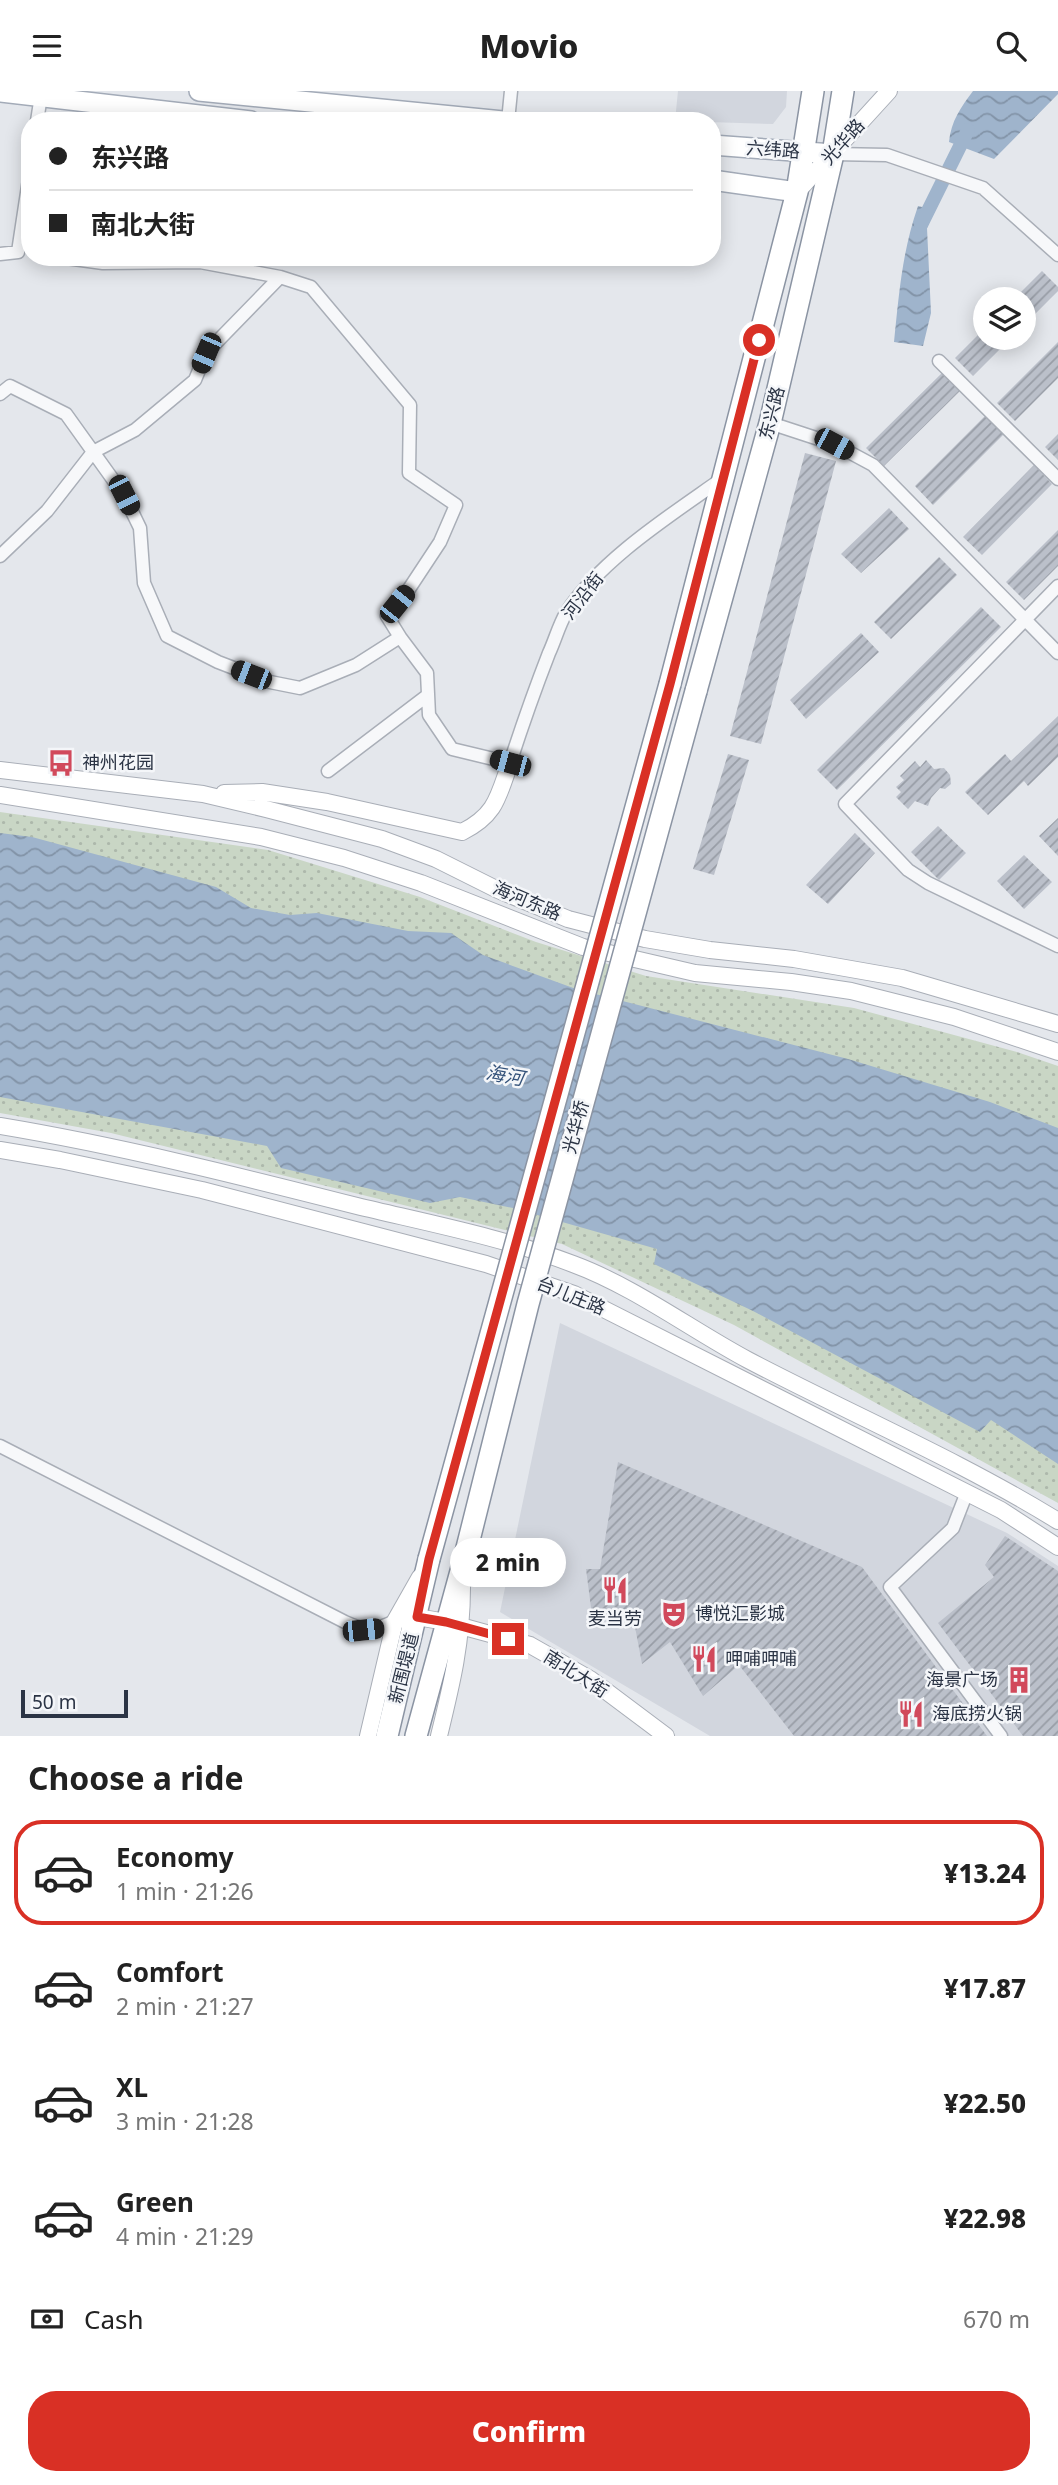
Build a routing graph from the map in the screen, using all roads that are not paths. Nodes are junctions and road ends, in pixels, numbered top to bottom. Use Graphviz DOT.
graph roads {
  1 [pos="199,91"];
  2 [pos="511,91"];
  3 [pos="813,91"];
  4 [pos="843,91"];
  5 [pos="889,91"];
  6 [pos="0,92"];
  7 [pos="41,96"];
  8 [pos="38,112"];
  9 [pos="175,112"];
  10 [pos="413,112"];
  11 [pos="507,112"];
  12 [pos="721,146"];
  13 [pos="803,152"];
  14 [pos="833,154"];
  15 [pos="721,181"];
  16 [pos="797,192"];
  17 [pos="21,253"];
  18 [pos="0,254"];
  19 [pos="1058,254"];
  20 [pos="221,266"];
  21 [pos="280,277"];
  22 [pos="939,361"];
  23 [pos="0,394"];
  24 [pos="770,423"];
  25 [pos="93,452"];
  26 [pos="723,478"];
  27 [pos="1058,479"];
  28 [pos="0,556"];
  29 [pos="1058,586"];
  30 [pos="1024,619"];
  31 [pos="400,637"];
  32 [pos="1058,653"];
  33 [pos="670,684"];
  34 [pos="696,691"];
  35 [pos="428,695"];
  36 [pos="510,763"];
  37 [pos="0,770"];
  38 [pos="328,771"];
  39 [pos="203,794"];
  40 [pos="0,795"];
  41 [pos="1058,946"];
  42 [pos="1058,1024"];
  43 [pos="1058,1052"];
  44 [pos="0,1126"];
  45 [pos="0,1150"];
  46 [pos="0,1446"];
  47 [pos="967,1492"];
  48 [pos="1058,1521"];
  49 [pos="1058,1547"];
  50 [pos="429,1559"];
  51 [pos="463,1564"];
  52 [pos="417,1617"];
  53 [pos="395,1621"];
  54 [pos="454,1625"];
  55 [pos="371,1734"];
  56 [pos="416,1736"];
  57 [pos="439,1736"];
  58 [pos="666,1736"];
  59 [pos="1001,1736"];
  1 -- 10 [label="main road"];
  2 -- 11 [label="street"];
  3 -- 13 [label="highway, 东兴路"];
  4 -- 14 [label="highway, 东兴路"];
  5 -- 14 [label="street, 光华路"];
  6 -- 7 [label="main road"];
  7 -- 8 [label="street"];
  7 -- 9 [label="main road"];
  12 -- 13 [label="main road, 六纬路"];
  13 -- 14 [label="main road, 六纬路"];
  13 -- 16 [label="highway, 东兴路"];
  14 -- 16 [label="street, 光华路"];
  14 -- 19 [label="street"];
  14 -- 24 [label="highway, 东兴路"];
  15 -- 16 [label="main road, 六纬路"];
  16 -- 26 [label="highway, 东兴路"];
  17 -- 18 [label="street"];
  20 -- 21 [label="street"];
  21 -- 25 [label="street"];
  21 -- 31 [label="street"];
  22 -- 27 [label="street"];
  23 -- 25 [label="street"];
  24 -- 30 [label="street"];
  24 -- 34 [label="highway, 东兴路"];
  25 -- 28 [label="street"];
  25 -- 31 [label="street"];
  26 -- 33 [label="highway, 东兴路"];
  26 -- 36 [label="street, 河沿街"];
  29 -- 30 [label="street"];
  30 -- 32 [label="street"];
  30 -- 41 [label="street"];
  31 -- 35 [label="street"];
  33 -- 50 [label="highway, 光华桥, bridge"];
  34 -- 51 [label="highway, 光华桥, bridge"];
  35 -- 36 [label="street"];
  35 -- 38 [label="street"];
  36 -- 39 [label="street"];
  37 -- 39 [label="street, 海河东路"];
  39 -- 42 [label="street, 海河东路"];
  40 -- 43 [label="street, 海河东路"];
  44 -- 48 [label="street, 台儿庄路"];
  45 -- 47 [label="street, 台儿庄路"];
  46 -- 53 [label="street"];
  47 -- 49 [label="street, 台儿庄路"];
  47 -- 59 [label="street"];
  50 -- 52 [label="highway, 新围堤道"];
  50 -- 53 [label="street"];
  51 -- 54 [label="highway, 新围堤道"];
  52 -- 53 [label="street, 南北大街"];
  52 -- 54 [label="street, 南北大街"];
  52 -- 55 [label="highway, 新围堤道"];
  53 -- 55 [label="street"];
  54 -- 56 [label="highway, 新围堤道"];
  54 -- 57 [label="street"];
  54 -- 58 [label="street, 南北大街"];
}
